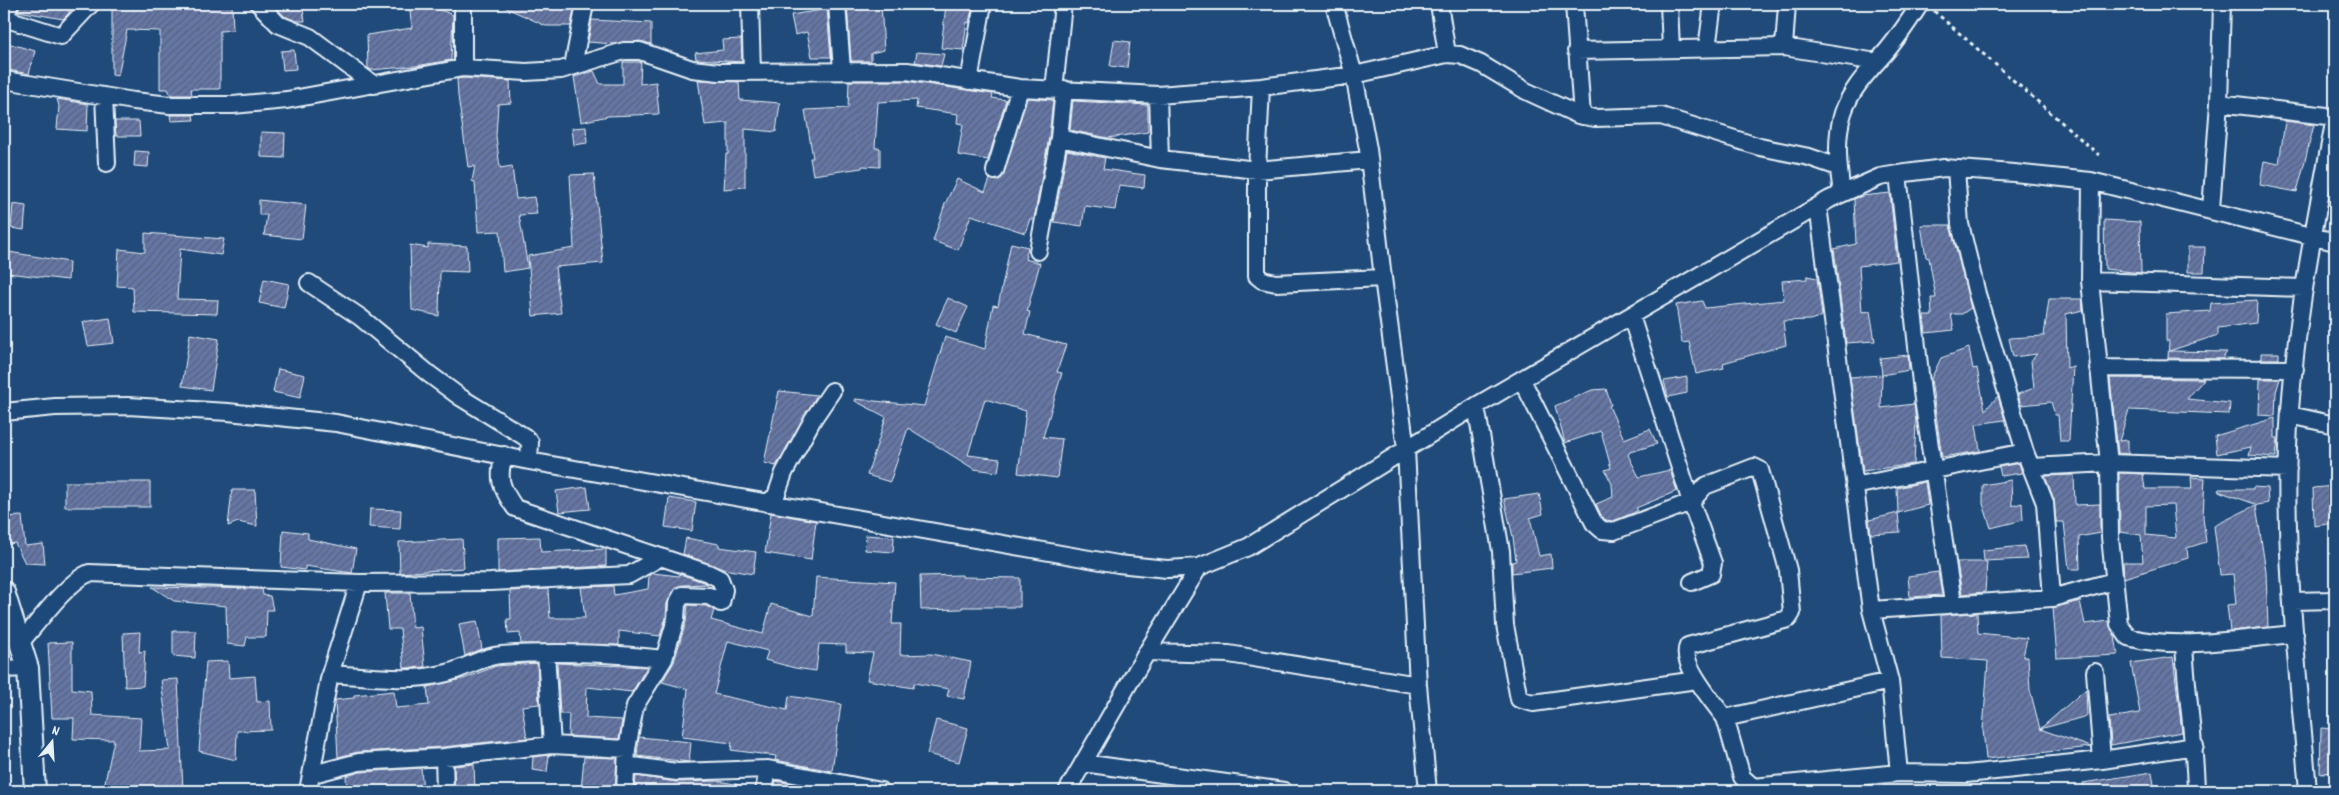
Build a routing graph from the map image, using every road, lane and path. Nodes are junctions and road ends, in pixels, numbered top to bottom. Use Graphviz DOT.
graph roads {
  1 [pos="8,4"];
  2 [pos="91,4"];
  3 [pos="259,4"];
  4 [pos="463,4"];
  5 [pos="585,4"];
  6 [pos="750,4"];
  7 [pos="837,4"];
  8 [pos="983,4"];
  9 [pos="1063,4"];
  10 [pos="1334,4"];
  11 [pos="1440,4"];
  12 [pos="1574,4"];
  13 [pos="1669,4"];
  14 [pos="1713,4"];
  15 [pos="1787,4"];
  16 [pos="2222,4"];
  17 [pos="1927,7"];
  18 [pos="4,14"];
  19 [pos="4,18"];
  20 [pos="1784,47"];
  21 [pos="1707,48"];
  22 [pos="1671,49"];
  23 [pos="1576,51"];
  24 [pos="1447,54"];
  25 [pos="1876,62"];
  26 [pos="572,66"];
  27 [pos="463,68"];
  28 [pos="842,70"];
  29 [pos="752,72"];
  30 [pos="1354,75"];
  31 [pos="4,80"];
  32 [pos="969,82"];
  33 [pos="374,85"];
  34 [pos="1261,87"];
  35 [pos="1020,88"];
  36 [pos="1059,90"];
  37 [pos="1158,95"];
  38 [pos="104,96"];
  39 [pos="2219,103"];
  40 [pos="1582,116"];
  41 [pos="2335,117"];
  42 [pos="1060,138"];
  43 [pos="2099,155"];
  44 [pos="1160,159"];
  45 [pos="1369,160"];
  46 [pos="107,163"];
  47 [pos="1838,167"];
  48 [pos="1956,169"];
  49 [pos="1257,170"];
  50 [pos="995,171"];
  51 [pos="1898,174"];
  52 [pos="2090,181"];
  53 [pos="1842,192"];
  54 [pos="1818,206"];
  55 [pos="2211,209"];
  56 [pos="2312,237"];
  57 [pos="2335,242"];
  58 [pos="1038,251"];
  59 [pos="1383,278"];
  60 [pos="2090,281"];
  61 [pos="309,283"];
  62 [pos="2304,288"];
  63 [pos="1632,316"];
  64 [pos="2098,368"];
  65 [pos="2295,369"];
  66 [pos="1522,380"];
  67 [pos="832,391"];
  68 [pos="1476,406"];
  69 [pos="4,412"];
  70 [pos="2290,415"];
  71 [pos="2335,424"];
  72 [pos="1406,449"];
  73 [pos="504,455"];
  74 [pos="2028,460"];
  75 [pos="529,461"];
  76 [pos="2109,463"];
  77 [pos="2288,469"];
  78 [pos="1934,471"];
  79 [pos="1854,486"];
  80 [pos="1691,502"];
  81 [pos="767,503"];
  82 [pos="661,557"];
  83 [pos="1199,567"];
  84 [pos="2114,581"];
  85 [pos="1692,582"];
  86 [pos="359,583"];
  87 [pos="4,592"];
  88 [pos="2052,598"];
  89 [pos="2335,600"];
  90 [pos="2293,601"];
  91 [pos="1953,604"];
  92 [pos="1871,610"];
  93 [pos="2296,634"];
  94 [pos="20,643"];
  95 [pos="2184,643"];
  96 [pos="1147,652"];
  97 [pos="546,653"];
  98 [pos="664,659"];
  99 [pos="28,668"];
  100 [pos="4,669"];
  101 [pos="2095,672"];
  102 [pos="330,674"];
  103 [pos="1697,680"];
  104 [pos="1890,681"];
  105 [pos="1418,685"];
  106 [pos="1725,718"];
  107 [pos="552,745"];
  108 [pos="2195,746"];
  109 [pos="444,757"];
  110 [pos="627,757"];
  111 [pos="2102,760"];
  112 [pos="1082,763"];
  113 [pos="768,769"];
  114 [pos="1899,773"];
  115 [pos="313,774"];
  116 [pos="35,791"];
  117 [pos="308,791"];
  118 [pos="445,791"];
  119 [pos="625,791"];
  120 [pos="764,791"];
  121 [pos="881,791"];
  122 [pos="1067,791"];
  123 [pos="1284,791"];
  124 [pos="1428,791"];
  125 [pos="2196,791"];
  126 [pos="2308,791"];
  1 -- 18 [label="street"];
  2 -- 19 [label="street"];
  3 -- 33 [label="street"];
  4 -- 27 [label="street"];
  5 -- 26 [label="street"];
  6 -- 29 [label="street"];
  7 -- 28 [label="street"];
  8 -- 32 [label="street"];
  9 -- 36 [label="street"];
  10 -- 30 [label="street"];
  11 -- 24 [label="street"];
  12 -- 23 [label="street"];
  13 -- 22 [label="street"];
  14 -- 21 [label="street"];
  15 -- 20 [label="street"];
  16 -- 39 [label="street"];
  17 -- 25 [label="street"];
  17 -- 43 [label="path"];
  20 -- 21 [label="street"];
  20 -- 25 [label="street"];
  21 -- 22 [label="street"];
  22 -- 23 [label="street"];
  23 -- 40 [label="street"];
  24 -- 30 [label="street"];
  24 -- 40 [label="street"];
  25 -- 47 [label="street"];
  26 -- 27 [label="street"];
  26 -- 29 [label="street"];
  27 -- 33 [label="street"];
  28 -- 29 [label="street"];
  28 -- 32 [label="street"];
  30 -- 34 [label="street"];
  30 -- 45 [label="street"];
  31 -- 38 [label="street"];
  32 -- 35 [label="street"];
  33 -- 38 [label="street"];
  34 -- 37 [label="street"];
  34 -- 49 [label="street"];
  35 -- 36 [label="street"];
  35 -- 50 [label="street"];
  36 -- 37 [label="street"];
  36 -- 42 [label="street"];
  37 -- 44 [label="street"];
  38 -- 46 [label="street"];
  39 -- 41 [label="street"];
  39 -- 55 [label="street"];
  40 -- 47 [label="street"];
  41 -- 56 [label="street"];
  42 -- 44 [label="street"];
  42 -- 58 [label="street"];
  44 -- 49 [label="street"];
  45 -- 49 [label="street"];
  45 -- 59 [label="street"];
  47 -- 53 [label="street"];
  48 -- 51 [label="street"];
  48 -- 52 [label="street"];
  48 -- 74 [label="street"];
  49 -- 59 [label="street"];
  51 -- 53 [label="street"];
  51 -- 78 [label="street"];
  52 -- 55 [label="street"];
  52 -- 60 [label="street"];
  53 -- 54 [label="street"];
  54 -- 63 [label="street"];
  54 -- 79 [label="street"];
  55 -- 56 [label="street"];
  56 -- 57 [label="street"];
  56 -- 62 [label="street"];
  59 -- 72 [label="street"];
  60 -- 62 [label="street"];
  60 -- 64 [label="street"];
  61 -- 75 [label="street"];
  62 -- 65 [label="street"];
  63 -- 66 [label="street"];
  63 -- 80 [label="street"];
  64 -- 65 [label="street"];
  64 -- 76 [label="street"];
  65 -- 70 [label="street"];
  66 -- 68 [label="street"];
  66 -- 80 [label="street"];
  67 -- 81 [label="street"];
  68 -- 72 [label="street"];
  68 -- 103 [label="street"];
  69 -- 73 [label="street"];
  70 -- 71 [label="street"];
  70 -- 77 [label="street"];
  72 -- 83 [label="street"];
  72 -- 105 [label="street"];
  73 -- 75 [label="street"];
  73 -- 82 [label="street"];
  74 -- 76 [label="street"];
  74 -- 78 [label="street"];
  74 -- 88 [label="street"];
  75 -- 81 [label="street"];
  76 -- 77 [label="street"];
  76 -- 84 [label="street"];
  77 -- 90 [label="street"];
  78 -- 79 [label="street"];
  78 -- 91 [label="street"];
  79 -- 92 [label="street"];
  80 -- 85 [label="street"];
  80 -- 103 [label="street"];
  81 -- 83 [label="street"];
  82 -- 86 [label="street"];
  82 -- 98 [label="street"];
  83 -- 96 [label="street"];
  84 -- 88 [label="street"];
  84 -- 95 [label="street"];
  86 -- 94 [label="street"];
  86 -- 102 [label="street"];
  87 -- 94 [label="street"];
  88 -- 91 [label="street"];
  89 -- 90 [label="street"];
  90 -- 93 [label="street"];
  91 -- 92 [label="street"];
  92 -- 104 [label="street"];
  93 -- 95 [label="street"];
  93 -- 126 [label="street"];
  94 -- 99 [label="street"];
  95 -- 108 [label="street"];
  96 -- 105 [label="street"];
  96 -- 112 [label="street"];
  97 -- 98 [label="street"];
  97 -- 102 [label="street"];
  97 -- 107 [label="street"];
  98 -- 110 [label="street"];
  99 -- 100 [label="street"];
  99 -- 116 [label="street"];
  101 -- 111 [label="street"];
  102 -- 115 [label="street"];
  103 -- 106 [label="street"];
  104 -- 106 [label="street"];
  104 -- 114 [label="street"];
  105 -- 124 [label="street"];
  106 -- 114 [label="street"];
  107 -- 109 [label="street"];
  107 -- 110 [label="street"];
  108 -- 111 [label="street"];
  108 -- 125 [label="street"];
  109 -- 115 [label="street"];
  109 -- 118 [label="street"];
  110 -- 113 [label="street"];
  110 -- 119 [label="street"];
  111 -- 114 [label="street"];
  112 -- 122 [label="street"];
  112 -- 123 [label="street"];
  113 -- 120 [label="street"];
  113 -- 121 [label="street"];
  115 -- 117 [label="street"];
}
